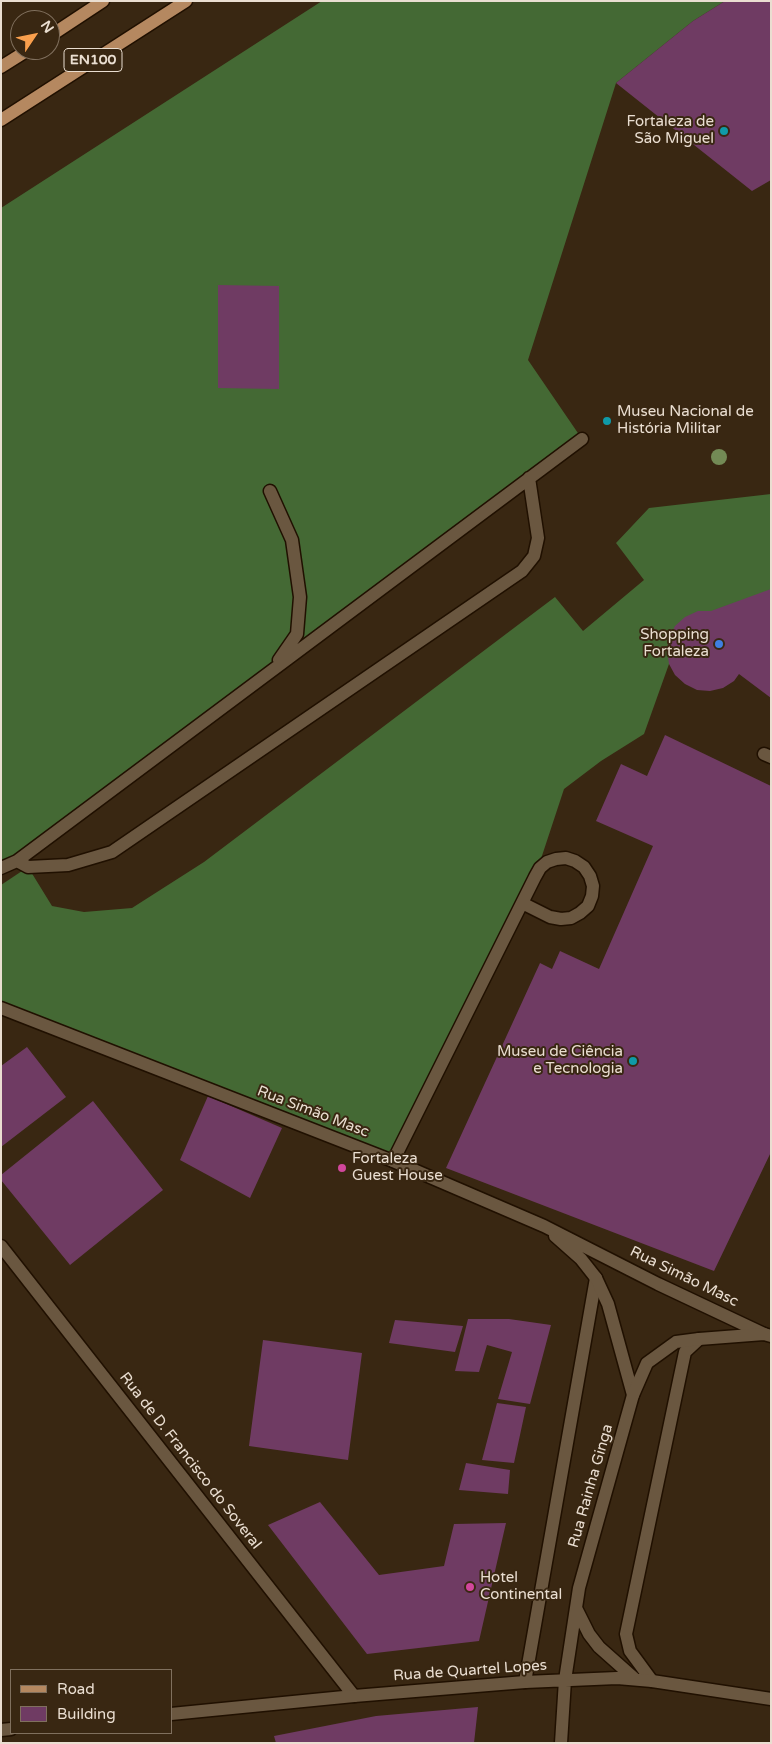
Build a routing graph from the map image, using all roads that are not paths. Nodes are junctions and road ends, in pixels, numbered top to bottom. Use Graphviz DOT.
graph roads {
  1 [pos="103,1"];
  2 [pos="186,1"];
  3 [pos="60,29"];
  4 [pos="12,60"];
  5 [pos="1,67"];
  6 [pos="1,120"];
  7 [pos="582,439"];
  8 [pos="529,478"];
  9 [pos="270,491"];
  10 [pos="273,670"];
  11 [pos="17,861"];
  12 [pos="1,868"];
  13 [pos="522,903"];
  14 [pos="1,1008"];
  15 [pos="393,1161"];
  16 [pos="544,1226"];
  17 [pos="1,1246"];
  18 [pos="596,1278"];
  19 [pos="767,1335"];
  20 [pos="699,1339"];
  21 [pos="633,1395"];
  22 [pos="576,1608"];
  23 [pos="635,1679"];
  24 [pos="565,1680"];
  25 [pos="652,1681"];
  26 [pos="525,1682"];
  27 [pos="354,1696"];
  28 [pos="771,1700"];
  29 [pos="172,1714"];
  30 [pos="561,1743"];
  1 -- 3 [label="main road, EN100"];
  2 -- 6 [label="main road, EN100"];
  4 -- 5 [label="main road"];
  7 -- 8 [label="street"];
  8 -- 10 [label="street"];
  8 -- 11 [label="street"];
  9 -- 10 [label="street"];
  10 -- 11 [label="street"];
  11 -- 12 [label="street"];
  13 -- 13 [label="street"];
  13 -- 15 [label="street"];
  14 -- 15 [label="street, Rua Simão Masc"];
  15 -- 16 [label="street, Rua Simão Masc"];
  16 -- 18 [label="street"];
  16 -- 19 [label="street, Rua Simão Masc"];
  17 -- 27 [label="street, Rua de D. Francisco do Soveral"];
  18 -- 21 [label="street"];
  18 -- 26 [label="street"];
  19 -- 20 [label="street, Rua Rainha Ginga"];
  20 -- 21 [label="street, Rua Rainha Ginga"];
  20 -- 25 [label="street"];
  21 -- 22 [label="street, Rua Rainha Ginga"];
  22 -- 23 [label="street"];
  22 -- 24 [label="street, Rua Rainha Ginga"];
  23 -- 24 [label="street, Rua de Quartel Lopes"];
  23 -- 25 [label="street, Rua de Quartel Lopes"];
  24 -- 26 [label="street, Rua de Quartel Lopes"];
  24 -- 30 [label="street, Rua Rainha Ginga"];
  25 -- 28 [label="street, Rua de Quartel Lopes"];
  26 -- 27 [label="street, Rua de Quartel Lopes"];
  27 -- 29 [label="street, Rua de Quartel Lopes"];
}
